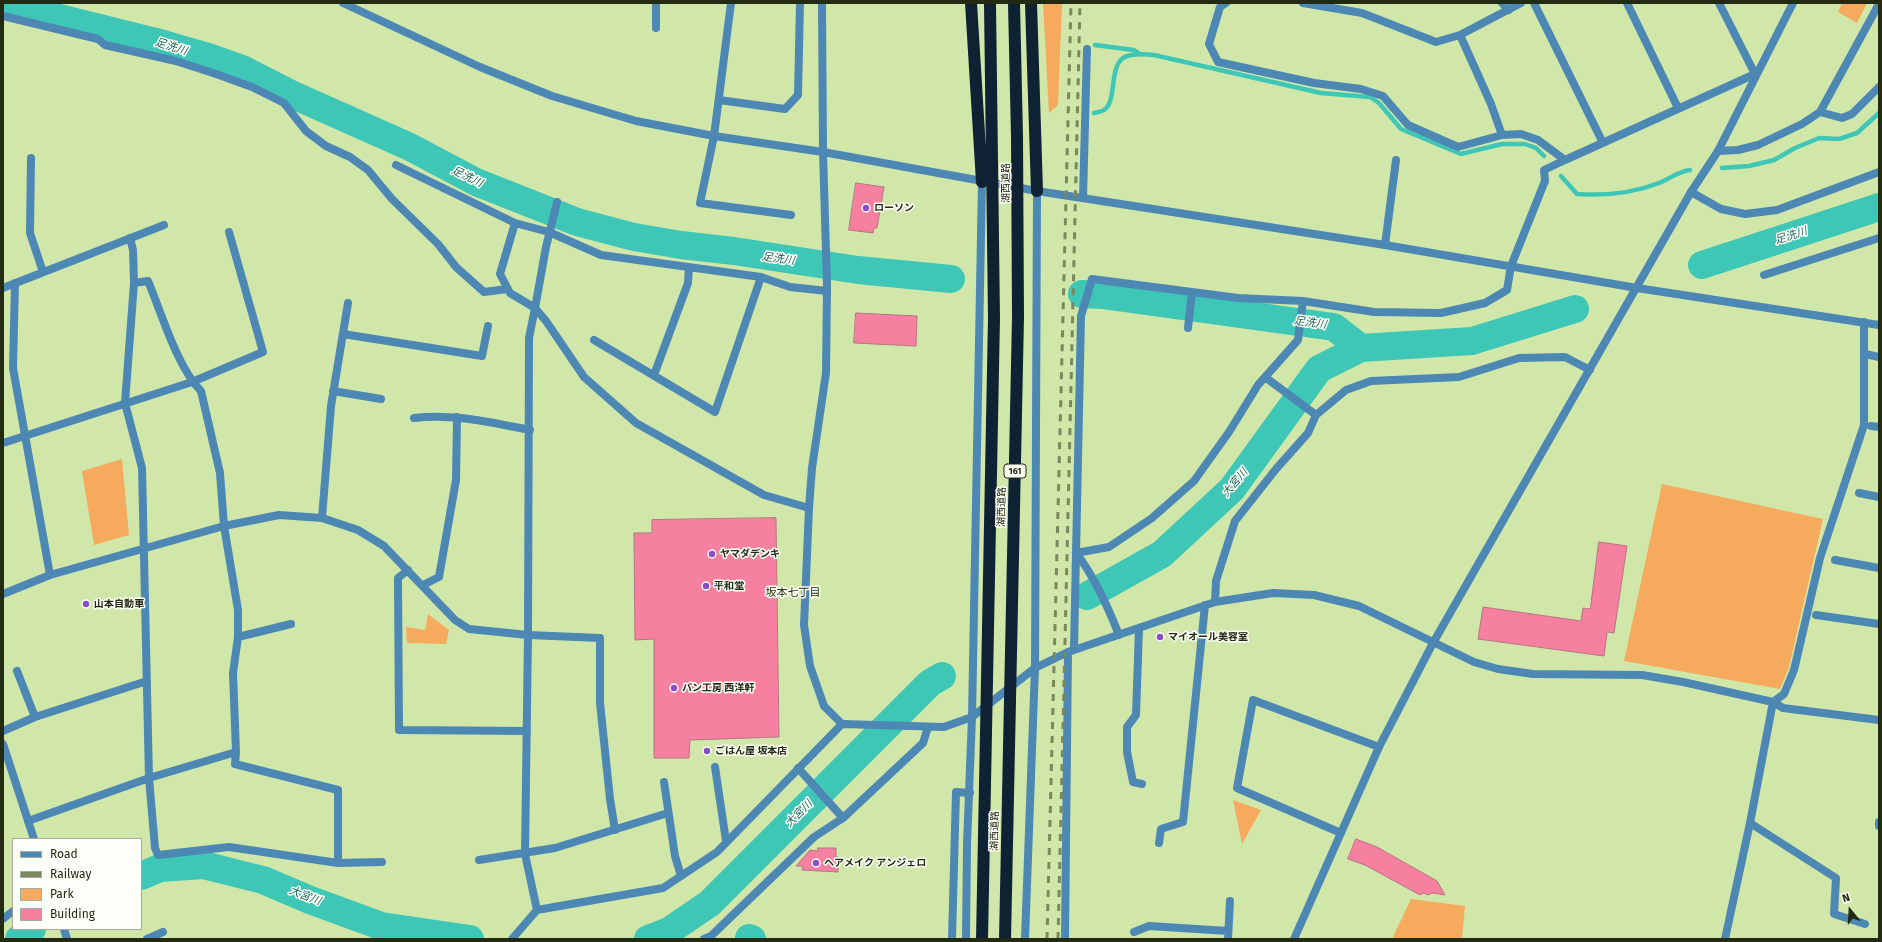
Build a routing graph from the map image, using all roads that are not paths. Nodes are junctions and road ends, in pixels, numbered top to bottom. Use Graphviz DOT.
graph roads {
  1 [pos="343,3"];
  2 [pos="656,3"];
  3 [pos="731,3"];
  4 [pos="800,3"];
  5 [pos="822,3"];
  6 [pos="971,3"];
  7 [pos="990,3"];
  8 [pos="1014,3"];
  9 [pos="1031,3"];
  10 [pos="1226,3"];
  11 [pos="1303,3"];
  12 [pos="1502,3"];
  13 [pos="1521,3"];
  14 [pos="1534,3"];
  15 [pos="1627,3"];
  16 [pos="1719,3"];
  17 [pos="1793,3"];
  18 [pos="1879,4"];
  19 [pos="1509,10"];
  20 [pos="3,16"];
  21 [pos="656,28"];
  22 [pos="1460,35"];
  23 [pos="1087,49"];
  24 [pos="1756,74"];
  25 [pos="1879,87"];
  26 [pos="719,100"];
  27 [pos="1678,108"];
  28 [pos="1820,112"];
  29 [pos="1502,135"];
  30 [pos="714,136"];
  31 [pos="1603,143"];
  32 [pos="1718,151"];
  33 [pos="823,152"];
  34 [pos="31,158"];
  35 [pos="1396,160"];
  36 [pos="1565,160"];
  37 [pos="396,165"];
  38 [pos="1879,172"];
  39 [pos="982,182"];
  40 [pos="1038,191"];
  41 [pos="1691,192"];
  42 [pos="1083,198"];
  43 [pos="557,202"];
  44 [pos="791,215"];
  45 [pos="515,223"];
  46 [pos="164,225"];
  47 [pos="550,229"];
  48 [pos="229,232"];
  49 [pos="130,238"];
  50 [pos="1879,238"];
  51 [pos="1385,245"];
  52 [pos="1511,266"];
  53 [pos="689,267"];
  54 [pos="43,272"];
  55 [pos="1764,275"];
  56 [pos="761,277"];
  57 [pos="14,283"];
  58 [pos="134,283"];
  59 [pos="3,288"];
  60 [pos="827,288"];
  61 [pos="1637,288"];
  62 [pos="508,289"];
  63 [pos="1192,292"];
  64 [pos="1303,301"];
  65 [pos="348,303"];
  66 [pos="535,308"];
  67 [pos="1864,322"];
  68 [pos="1879,325"];
  69 [pos="488,326"];
  70 [pos="1188,328"];
  71 [pos="343,334"];
  72 [pos="594,340"];
  73 [pos="1865,354"];
  74 [pos="1879,356"];
  75 [pos="1590,370"];
  76 [pos="654,376"];
  77 [pos="1266,377"];
  78 [pos="192,382"];
  79 [pos="333,391"];
  80 [pos="381,399"];
  81 [pos="125,404"];
  82 [pos="1316,414"];
  83 [pos="414,418"];
  84 [pos="457,418"];
  85 [pos="530,430"];
  86 [pos="24,437"];
  87 [pos="3,443"];
  88 [pos="1859,494"];
  89 [pos="1879,497"];
  90 [pos="809,508"];
  91 [pos="322,518"];
  92 [pos="224,526"];
  93 [pos="145,548"];
  94 [pos="1076,553"];
  95 [pos="1835,560"];
  96 [pos="1879,568"];
  97 [pos="408,570"];
  98 [pos="50,575"];
  99 [pos="423,585"];
  100 [pos="3,594"];
  101 [pos="1215,602"];
  102 [pos="1205,605"];
  103 [pos="1816,615"];
  104 [pos="291,624"];
  105 [pos="1879,624"];
  106 [pos="1139,628"];
  107 [pos="528,635"];
  108 [pos="1119,635"];
  109 [pos="238,638"];
  110 [pos="1433,643"];
  111 [pos="1071,651"];
  112 [pos="1035,668"];
  113 [pos="17,671"];
  114 [pos="147,681"];
  115 [pos="1773,702"];
  116 [pos="35,717"];
  117 [pos="972,717"];
  118 [pos="1879,720"];
  119 [pos="842,724"];
  120 [pos="928,727"];
  121 [pos="3,731"];
  122 [pos="527,731"];
  123 [pos="3,744"];
  124 [pos="1379,747"];
  125 [pos="236,752"];
  126 [pos="715,767"];
  127 [pos="798,769"];
  128 [pos="150,778"];
  129 [pos="664,782"];
  130 [pos="1142,784"];
  131 [pos="970,793"];
  132 [pos="668,813"];
  133 [pos="842,817"];
  134 [pos="28,821"];
  135 [pos="1879,822"];
  136 [pos="1750,823"];
  137 [pos="1879,826"];
  138 [pos="615,830"];
  139 [pos="1341,833"];
  140 [pos="34,838"];
  141 [pos="726,841"];
  142 [pos="1159,843"];
  143 [pos="525,854"];
  144 [pos="479,860"];
  145 [pos="382,862"];
  146 [pos="338,863"];
  147 [pos="681,876"];
  148 [pos="1230,901"];
  149 [pos="538,910"];
  150 [pos="12,912"];
  151 [pos="3,918"];
  152 [pos="1865,924"];
  153 [pos="163,932"];
  154 [pos="1134,932"];
  155 [pos="1228,935"];
  156 [pos="147,939"];
  157 [pos="512,939"];
  158 [pos="704,939"];
  159 [pos="952,939"];
  160 [pos="966,939"];
  161 [pos="982,939"];
  162 [pos="1005,939"];
  163 [pos="1025,939"];
  164 [pos="1065,939"];
  165 [pos="1294,939"];
  166 [pos="1725,939"];
  1 -- 30 [label="street"];
  2 -- 21 [label="street"];
  3 -- 26 [label="street"];
  4 -- 26 [label="street"];
  5 -- 33 [label="street"];
  6 -- 39 [label="highway"];
  7 -- 161 [label="highway, 湖西道路 / 161"];
  8 -- 162 [label="highway, 湖西道路 / 161"];
  9 -- 40 [label="highway"];
  10 -- 29 [label="street"];
  11 -- 22 [label="street"];
  12 -- 19 [label="street"];
  13 -- 19 [label="street"];
  14 -- 31 [label="street"];
  15 -- 27 [label="street"];
  16 -- 24 [label="street"];
  17 -- 24 [label="street"];
  18 -- 28 [label="street"];
  19 -- 22 [label="street"];
  20 -- 62 [label="street"];
  22 -- 29 [label="street"];
  23 -- 42 [label="street"];
  24 -- 27 [label="street"];
  24 -- 32 [label="street"];
  25 -- 28 [label="street"];
  26 -- 30 [label="street"];
  27 -- 31 [label="street"];
  28 -- 32 [label="street"];
  29 -- 36 [label="street"];
  30 -- 33 [label="street"];
  30 -- 44 [label="street"];
  31 -- 36 [label="street"];
  32 -- 41 [label="street"];
  33 -- 39 [label="street"];
  33 -- 60 [label="street"];
  34 -- 54 [label="street"];
  35 -- 51 [label="street"];
  36 -- 52 [label="street"];
  37 -- 45 [label="street"];
  38 -- 41 [label="street"];
  39 -- 40 [label="street"];
  39 -- 117 [label="street"];
  40 -- 42 [label="street"];
  40 -- 112 [label="street"];
  41 -- 61 [label="street"];
  42 -- 51 [label="street"];
  43 -- 47 [label="street"];
  45 -- 47 [label="street"];
  45 -- 62 [label="street"];
  46 -- 49 [label="street"];
  47 -- 53 [label="street"];
  47 -- 66 [label="street"];
  48 -- 78 [label="street"];
  49 -- 54 [label="street"];
  49 -- 58 [label="street"];
  50 -- 55 [label="street"];
  51 -- 52 [label="street"];
  52 -- 61 [label="street"];
  52 -- 64 [label="street"];
  53 -- 56 [label="street"];
  53 -- 76 [label="street"];
  54 -- 57 [label="street"];
  56 -- 60 [label="street"];
  56 -- 76 [label="street"];
  57 -- 59 [label="street"];
  57 -- 86 [label="street"];
  58 -- 78 [label="street"];
  58 -- 81 [label="street"];
  60 -- 90 [label="street"];
  61 -- 67 [label="street"];
  61 -- 75 [label="street"];
  62 -- 66 [label="street"];
  63 -- 64 [label="street"];
  63 -- 70 [label="street"];
  63 -- 94 [label="street"];
  64 -- 77 [label="street"];
  65 -- 71 [label="street"];
  66 -- 85 [label="street"];
  66 -- 90 [label="street"];
  67 -- 68 [label="street"];
  67 -- 73 [label="street"];
  69 -- 71 [label="street"];
  71 -- 79 [label="street"];
  72 -- 76 [label="street"];
  73 -- 74 [label="street"];
  73 -- 115 [label="street"];
  75 -- 82 [label="street"];
  75 -- 110 [label="street"];
  77 -- 82 [label="street"];
  77 -- 94 [label="street"];
  78 -- 81 [label="street"];
  78 -- 92 [label="street"];
  79 -- 80 [label="street"];
  79 -- 91 [label="street"];
  81 -- 86 [label="street"];
  81 -- 93 [label="street"];
  82 -- 101 [label="street"];
  83 -- 84 [label="street"];
  84 -- 85 [label="street"];
  84 -- 99 [label="street"];
  85 -- 107 [label="street"];
  86 -- 87 [label="street"];
  86 -- 98 [label="street"];
  88 -- 89 [label="street"];
  90 -- 119 [label="street"];
  91 -- 92 [label="street"];
  91 -- 97 [label="street"];
  92 -- 93 [label="street"];
  92 -- 109 [label="street"];
  93 -- 98 [label="street"];
  93 -- 114 [label="street"];
  94 -- 108 [label="street"];
  94 -- 111 [label="street"];
  95 -- 96 [label="street"];
  97 -- 99 [label="street"];
  97 -- 122 [label="street"];
  98 -- 100 [label="street"];
  99 -- 107 [label="street"];
  101 -- 102 [label="street"];
  101 -- 110 [label="street"];
  102 -- 106 [label="street"];
  102 -- 142 [label="street"];
  103 -- 105 [label="street"];
  104 -- 109 [label="street"];
  106 -- 108 [label="street"];
  106 -- 130 [label="street"];
  107 -- 122 [label="street"];
  107 -- 138 [label="street"];
  108 -- 111 [label="street"];
  109 -- 125 [label="street"];
  110 -- 115 [label="street"];
  110 -- 124 [label="street"];
  111 -- 112 [label="street"];
  111 -- 164 [label="street"];
  112 -- 117 [label="street"];
  112 -- 163 [label="street"];
  113 -- 116 [label="street"];
  114 -- 116 [label="street"];
  114 -- 128 [label="street"];
  115 -- 118 [label="street"];
  115 -- 136 [label="street"];
  116 -- 121 [label="street"];
  117 -- 120 [label="street"];
  117 -- 131 [label="street"];
  119 -- 120 [label="street"];
  119 -- 127 [label="street"];
  120 -- 133 [label="street"];
  122 -- 143 [label="street"];
  123 -- 134 [label="street"];
  124 -- 139 [label="street"];
  124 -- 139 [label="street"];
  125 -- 128 [label="street"];
  125 -- 146 [label="street"];
  126 -- 141 [label="street"];
  127 -- 133 [label="street"];
  127 -- 141 [label="street"];
  128 -- 134 [label="street"];
  128 -- 146 [label="street"];
  129 -- 132 [label="street"];
  131 -- 159 [label="street"];
  131 -- 160 [label="street"];
  132 -- 138 [label="street"];
  132 -- 147 [label="street"];
  133 -- 158 [label="street"];
  134 -- 140 [label="street"];
  135 -- 137 [label="street"];
  136 -- 152 [label="street"];
  136 -- 166 [label="street"];
  138 -- 143 [label="street"];
  139 -- 165 [label="street"];
  141 -- 147 [label="street"];
  143 -- 144 [label="street"];
  143 -- 149 [label="street"];
  145 -- 146 [label="street"];
  147 -- 149 [label="street"];
  148 -- 155 [label="street"];
  149 -- 157 [label="street"];
  150 -- 151 [label="street"];
  153 -- 156 [label="street"];
  154 -- 155 [label="street"];
}
